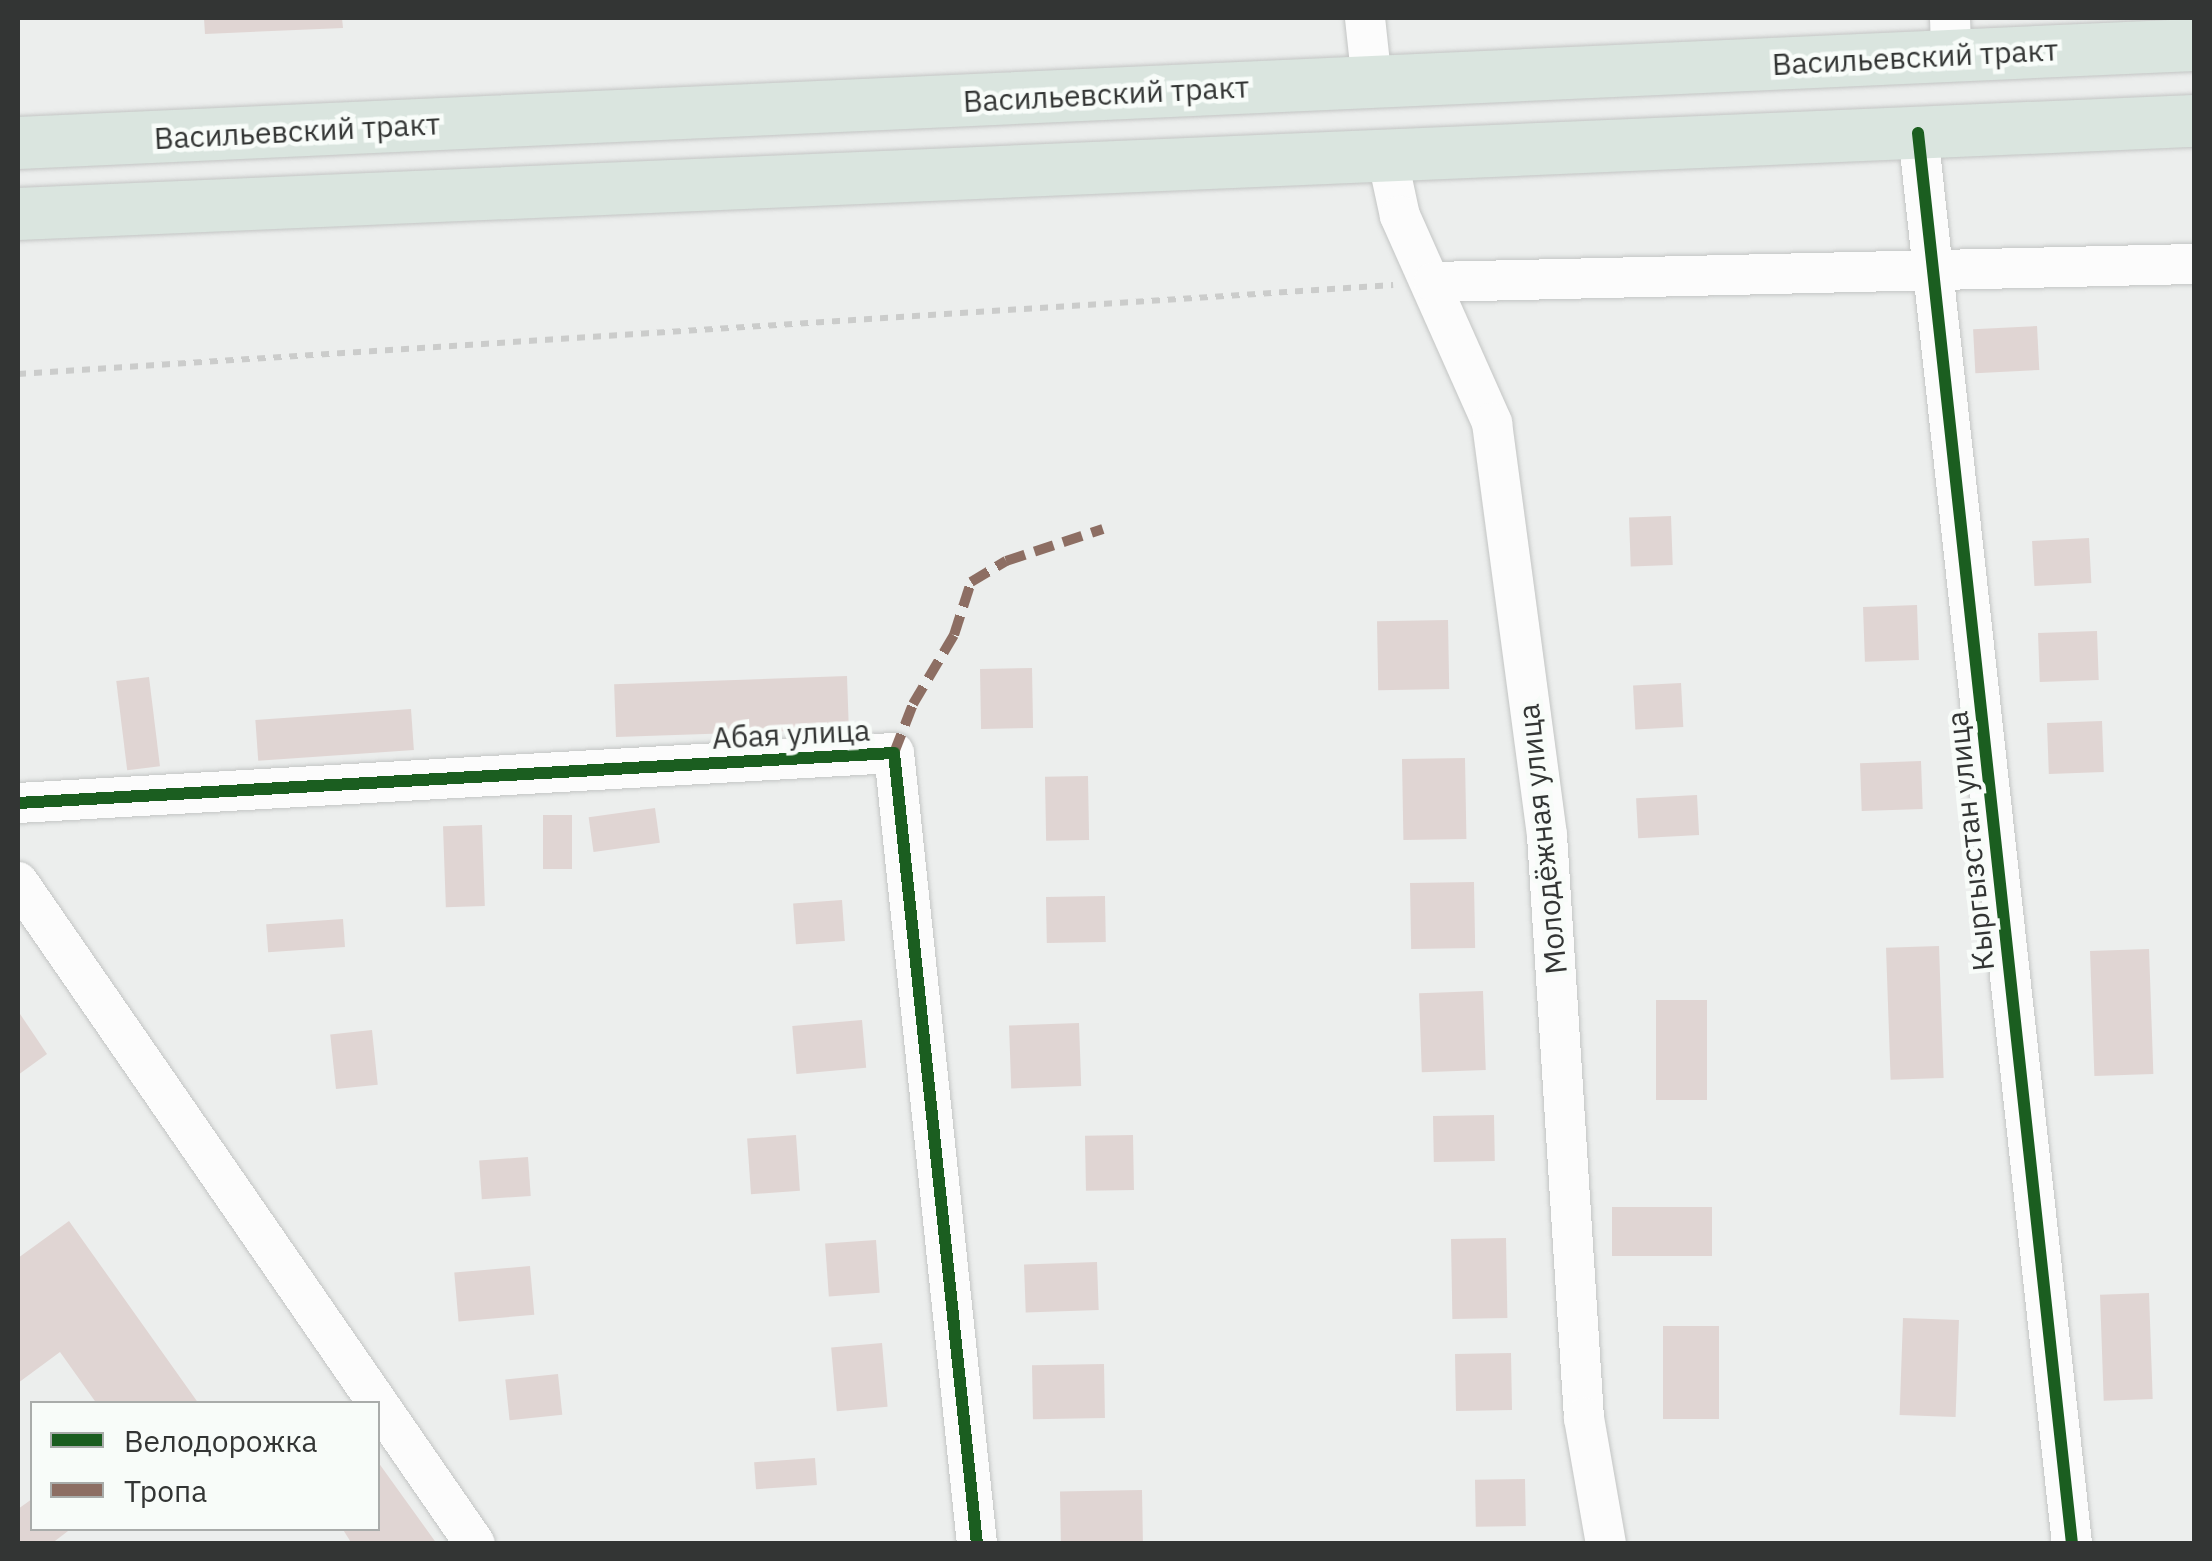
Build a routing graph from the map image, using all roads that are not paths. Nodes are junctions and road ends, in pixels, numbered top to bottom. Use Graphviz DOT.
graph roads {
  1 [pos="1364,18"];
  2 [pos="1950,37"];
  3 [pos="2194,45"];
  4 [pos="1372,82"];
  5 [pos="2194,121"];
  6 [pos="286,132"];
  7 [pos="1918,133"];
  8 [pos="18,143"];
  9 [pos="1387,156"];
  10 [pos="290,202"];
  11 [pos="18,214"];
  12 [pos="2194,264"];
  13 [pos="1933,267"];
  14 [pos="1434,282"];
  15 [pos="18,803"];
  16 [pos="18,882"];
  17 [pos="376,1401"];
  18 [pos="380,1406"];
  19 [pos="475,1544"];
  20 [pos="977,1544"];
  21 [pos="1606,1544"];
  22 [pos="2072,1544"];
  1 -- 4 [label="street"];
  2 -- 3 [label="main road, Васильевский тракт"];
  2 -- 4 [label="main road, Васильевский тракт"];
  4 -- 6 [label="main road, Васильевский тракт"];
  5 -- 7 [label="main road"];
  6 -- 8 [label="main road, Васильевский тракт"];
  6 -- 10 [label="main road"];
  7 -- 9 [label="main road"];
  7 -- 13 [label="street, Кыргызстан улица"];
  9 -- 10 [label="main road"];
  9 -- 14 [label="street, Молодёжная улица"];
  10 -- 11 [label="main road"];
  12 -- 13 [label="street"];
  13 -- 14 [label="street"];
  13 -- 22 [label="street, Кыргызстан улица"];
  14 -- 21 [label="street, Молодёжная улица"];
  15 -- 20 [label="street, Абая улица"];
  16 -- 17 [label="street"];
  18 -- 19 [label="street"];
}
